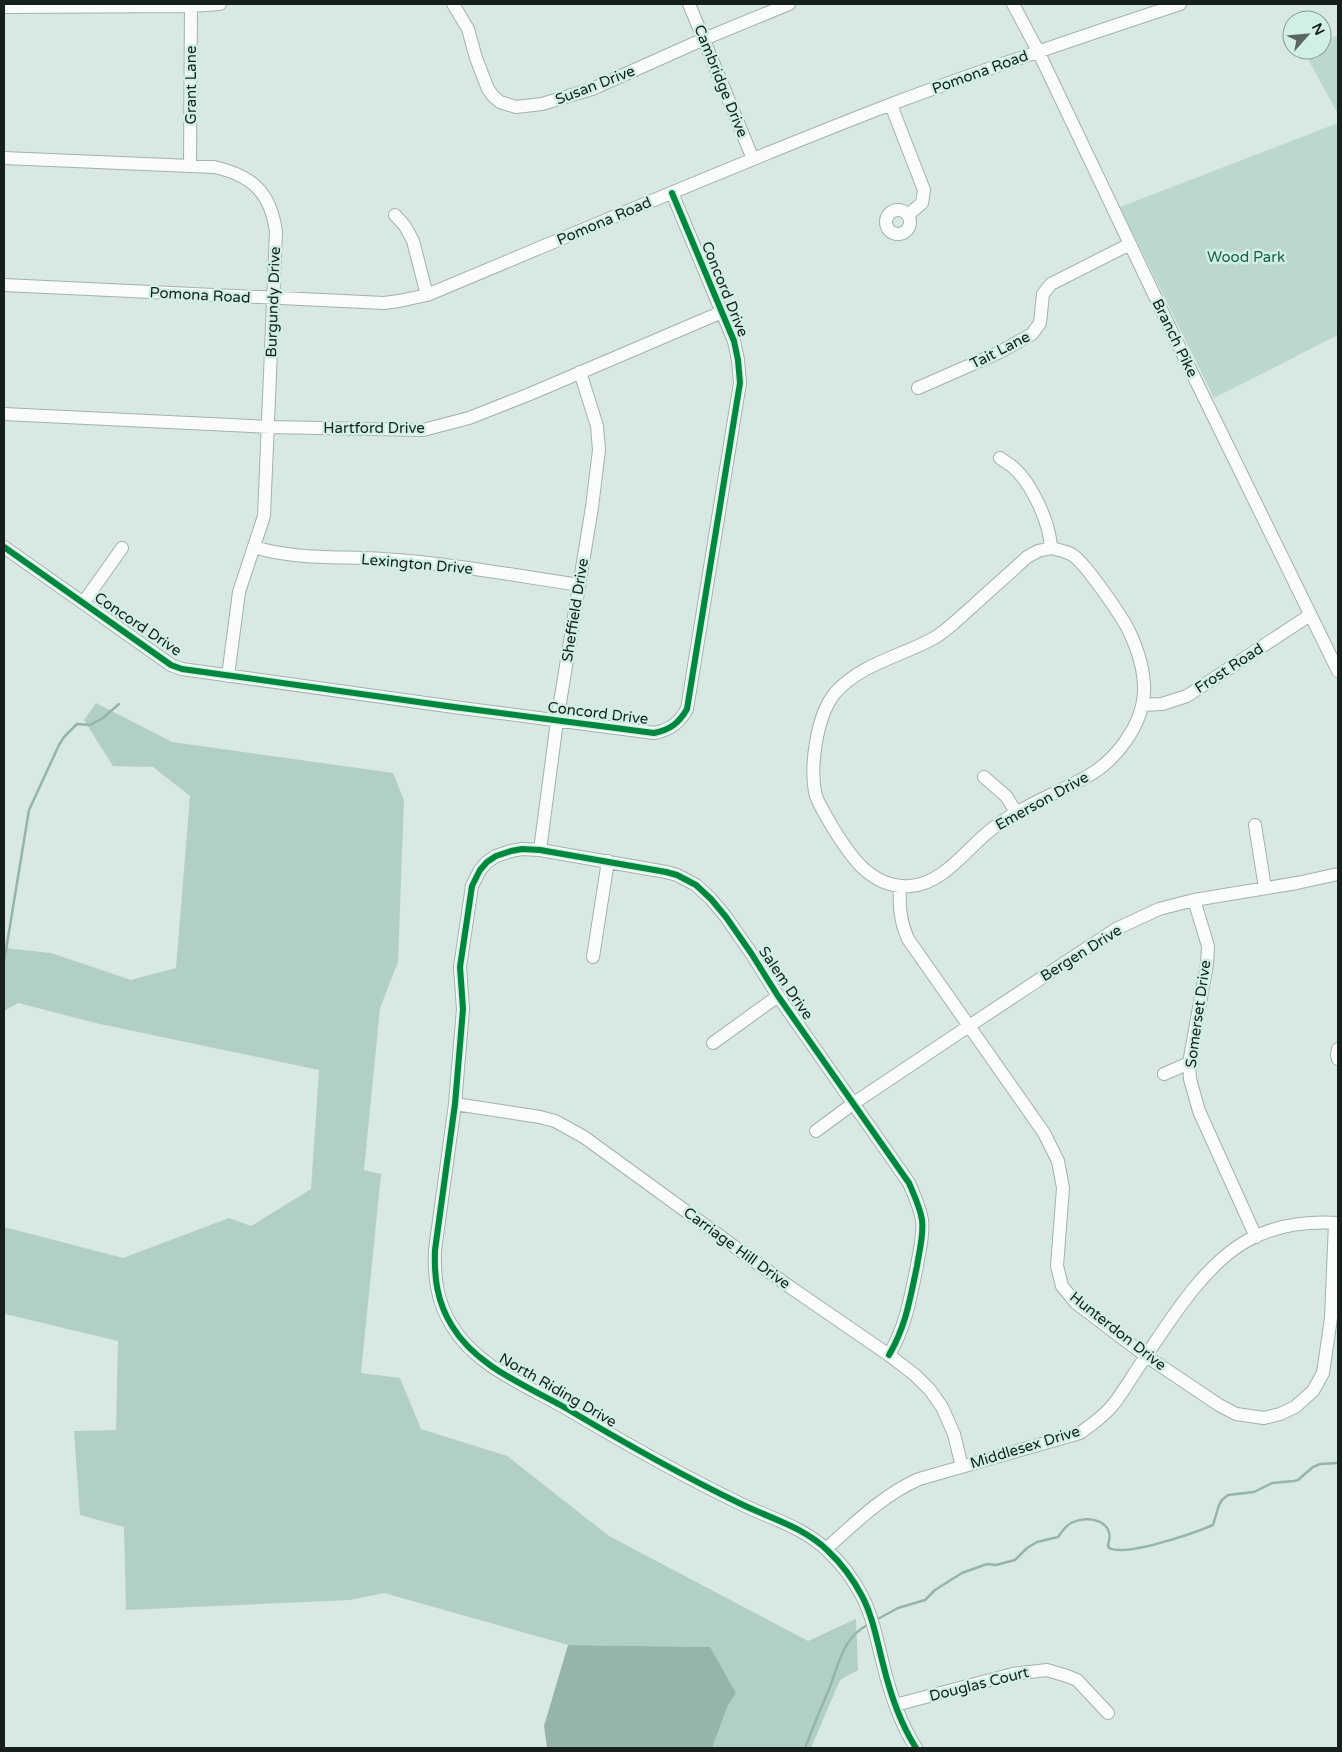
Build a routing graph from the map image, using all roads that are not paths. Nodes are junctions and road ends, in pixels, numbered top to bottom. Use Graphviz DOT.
graph roads {
  1 [pos="220,4"];
  2 [pos="453,4"];
  3 [pos="690,4"];
  4 [pos="789,4"];
  5 [pos="1013,4"];
  6 [pos="1180,4"];
  7 [pos="191,6"];
  8 [pos="4,7"];
  9 [pos="704,39"];
  10 [pos="1038,51"];
  11 [pos="891,105"];
  12 [pos="4,158"];
  13 [pos="753,159"];
  14 [pos="190,165"];
  15 [pos="672,193"];
  16 [pos="395,215"];
  17 [pos="908,215"];
  18 [pos="1130,244"];
  19 [pos="4,286"];
  20 [pos="427,295"];
  21 [pos="272,298"];
  22 [pos="722,312"];
  23 [pos="580,372"];
  24 [pos="918,388"];
  25 [pos="4,414"];
  26 [pos="269,427"];
  27 [pos="1000,458"];
  28 [pos="4,547"];
  29 [pos="254,547"];
  30 [pos="122,548"];
  31 [pos="1051,548"];
  32 [pos="578,585"];
  33 [pos="83,602"];
  34 [pos="1310,615"];
  35 [pos="1338,671"];
  36 [pos="228,676"];
  37 [pos="1142,705"];
  38 [pos="557,721"];
  39 [pos="984,777"];
  40 [pos="1016,812"];
  41 [pos="1255,825"];
  42 [pos="540,850"];
  43 [pos="608,862"];
  44 [pos="1338,874"];
  45 [pos="900,887"];
  46 [pos="1265,888"];
  47 [pos="1194,900"];
  48 [pos="467,923"];
  49 [pos="593,957"];
  50 [pos="778,996"];
  51 [pos="969,1026"];
  52 [pos="713,1043"];
  53 [pos="1338,1049"];
  54 [pos="1338,1059"];
  55 [pos="1189,1063"];
  56 [pos="1164,1074"];
  57 [pos="854,1103"];
  58 [pos="455,1104"];
  59 [pos="816,1131"];
  60 [pos="1337,1223"];
  61 [pos="1256,1237"];
  62 [pos="889,1354"];
  63 [pos="1146,1356"];
  64 [pos="962,1467"];
  65 [pos="826,1549"];
  66 [pos="895,1705"];
  67 [pos="1108,1714"];
  68 [pos="916,1748"];
  1 -- 7 [label="street"];
  2 -- 9 [label="street, Susan Drive"];
  3 -- 9 [label="street, Cambridge Drive"];
  4 -- 9 [label="street, Susan Drive"];
  5 -- 10 [label="street, Branch Pike"];
  6 -- 10 [label="street, Pomona Road"];
  7 -- 8 [label="street"];
  7 -- 14 [label="street, Grant Lane"];
  9 -- 13 [label="street, Cambridge Drive"];
  10 -- 11 [label="street, Pomona Road"];
  10 -- 18 [label="street, Branch Pike"];
  11 -- 13 [label="street, Pomona Road"];
  11 -- 17 [label="street"];
  12 -- 14 [label="street, Burgundy Drive"];
  13 -- 15 [label="street, Pomona Road"];
  14 -- 21 [label="street, Burgundy Drive"];
  15 -- 20 [label="street, Pomona Road"];
  15 -- 22 [label="street, Concord Drive"];
  16 -- 20 [label="street"];
  18 -- 24 [label="street, Tait Lane"];
  18 -- 34 [label="street, Branch Pike"];
  19 -- 21 [label="street, Pomona Road"];
  20 -- 21 [label="street, Pomona Road"];
  21 -- 26 [label="street, Burgundy Drive"];
  22 -- 23 [label="street, Hartford Drive"];
  22 -- 38 [label="street, Concord Drive"];
  23 -- 26 [label="street, Hartford Drive"];
  23 -- 32 [label="street, Sheffield Drive"];
  25 -- 26 [label="street, Hartford Drive"];
  26 -- 29 [label="street, Burgundy Drive"];
  27 -- 31 [label="street"];
  28 -- 33 [label="street, Concord Drive"];
  29 -- 32 [label="street, Lexington Drive"];
  29 -- 36 [label="street, Burgundy Drive"];
  30 -- 33 [label="street"];
  31 -- 37 [label="street, Emerson Drive"];
  31 -- 45 [label="street, Emerson Drive"];
  32 -- 38 [label="street, Sheffield Drive"];
  33 -- 36 [label="street, Concord Drive"];
  34 -- 35 [label="street, Branch Pike"];
  34 -- 37 [label="street, Frost Road"];
  36 -- 38 [label="street, Concord Drive"];
  37 -- 40 [label="street, Emerson Drive"];
  38 -- 42 [label="street, Sheffield Drive"];
  39 -- 40 [label="street"];
  40 -- 45 [label="street, Emerson Drive"];
  41 -- 46 [label="street"];
  42 -- 43 [label="street, Salem Drive"];
  42 -- 48 [label="street, Salem Drive"];
  43 -- 49 [label="street"];
  43 -- 50 [label="street, Salem Drive"];
  44 -- 46 [label="street, Bergen Drive"];
  45 -- 51 [label="street, Hunterdon Drive"];
  46 -- 47 [label="street, Bergen Drive"];
  47 -- 51 [label="street, Bergen Drive"];
  47 -- 55 [label="street, Somerset Drive"];
  48 -- 58 [label="street, North Riding Drive"];
  50 -- 52 [label="street"];
  50 -- 57 [label="street, Salem Drive"];
  51 -- 57 [label="street, Bergen Drive"];
  51 -- 63 [label="street, Hunterdon Drive"];
  53 -- 54 [label="street"];
  55 -- 56 [label="street"];
  55 -- 61 [label="street, Somerset Drive"];
  57 -- 59 [label="street, Bergen Drive"];
  57 -- 62 [label="street, Salem Drive"];
  58 -- 62 [label="street, Carriage Hill Drive"];
  58 -- 65 [label="street, North Riding Drive"];
  60 -- 61 [label="street, Middlesex Drive"];
  60 -- 63 [label="street, Hunterdon Drive"];
  61 -- 63 [label="street, Middlesex Drive"];
  62 -- 64 [label="street, Carriage Hill Drive"];
  63 -- 64 [label="street, Middlesex Drive"];
  64 -- 65 [label="street, Middlesex Drive"];
  65 -- 66 [label="street, North Riding Drive"];
  66 -- 67 [label="street, Douglas Court"];
  66 -- 68 [label="street, North Riding Drive"];
}
